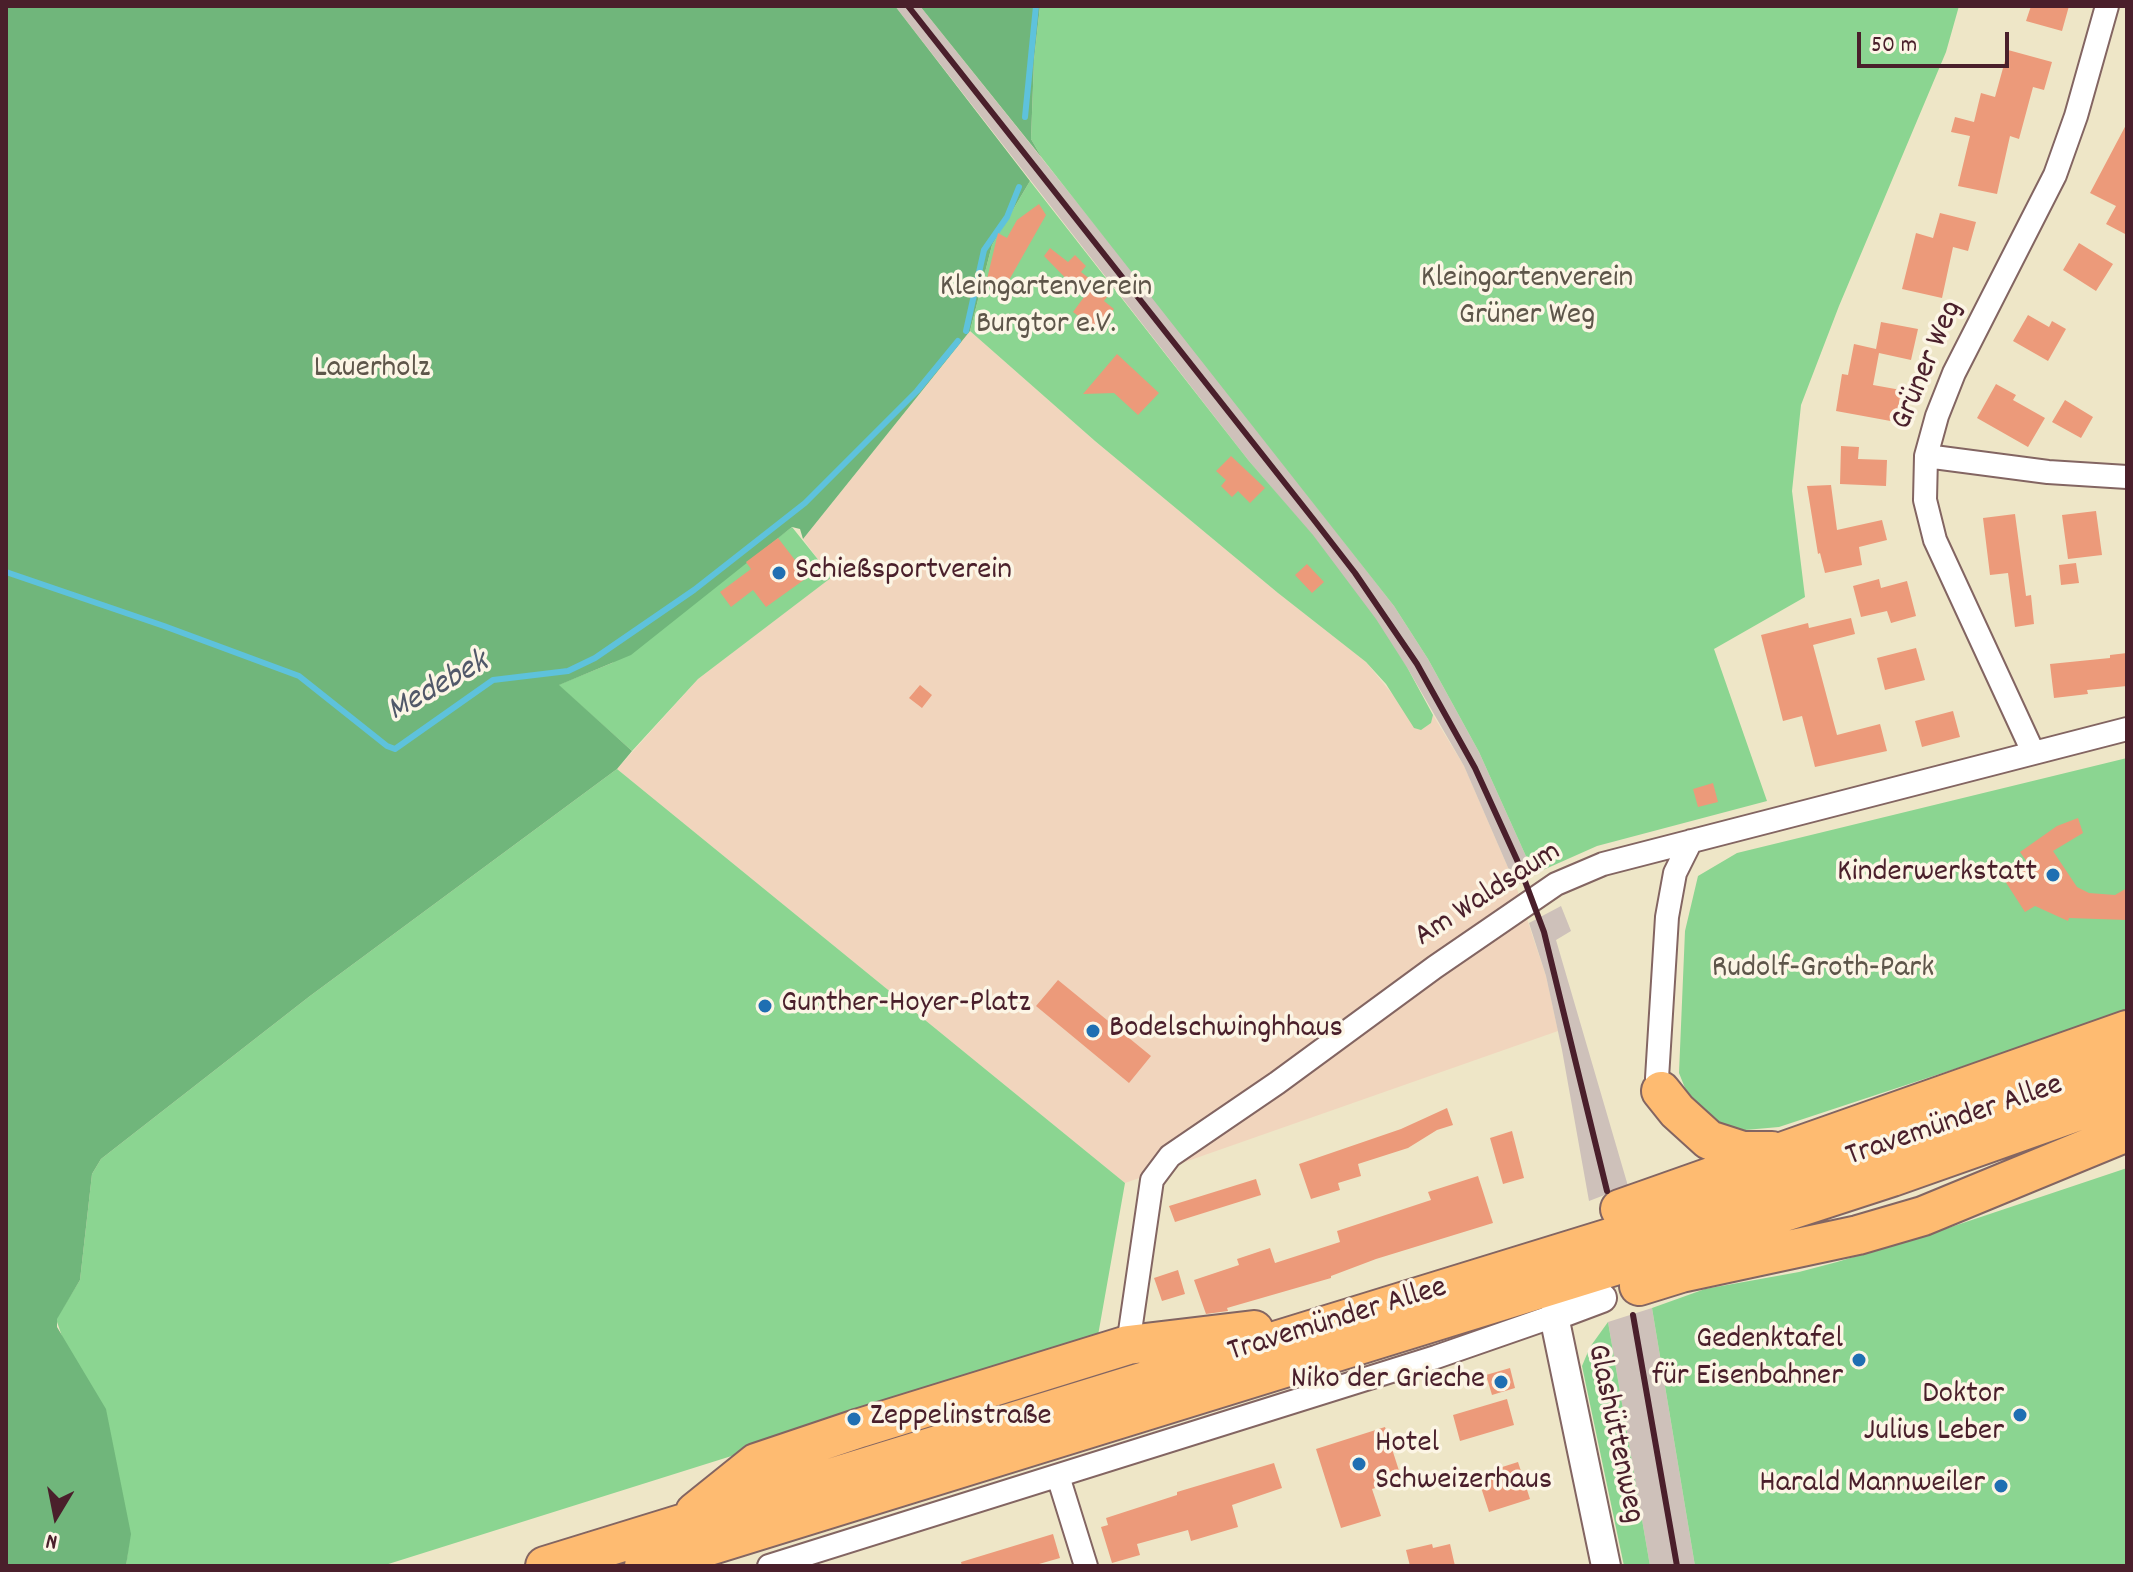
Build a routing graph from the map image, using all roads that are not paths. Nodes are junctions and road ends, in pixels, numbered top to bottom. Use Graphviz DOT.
graph roads {
  1 [pos="2107,6"];
  2 [pos="1926,456"];
  3 [pos="2127,477"];
  4 [pos="2127,729"];
  5 [pos="2033,752"];
  6 [pos="1691,841"];
  7 [pos="2127,1030"];
  8 [pos="2127,1064"];
  9 [pos="1661,1091"];
  10 [pos="2127,1094"];
  11 [pos="2127,1132"];
  12 [pos="1786,1150"];
  13 [pos="1987,1191"];
  14 [pos="1695,1241"];
  15 [pos="1602,1298"];
  16 [pos="1359,1316"];
  17 [pos="1554,1316"];
  18 [pos="1128,1345"];
  19 [pos="1058,1476"];
  20 [pos="679,1525"];
  21 [pos="545,1566"];
  22 [pos="644,1566"];
  23 [pos="769,1566"];
  24 [pos="1086,1566"];
  25 [pos="1606,1566"];
  1 -- 2 [label="street, Grüner Weg"];
  2 -- 3 [label="street"];
  2 -- 5 [label="street, Grüner Weg"];
  4 -- 5 [label="street, Am Waldsaum"];
  5 -- 6 [label="street, Am Waldsaum"];
  6 -- 9 [label="street"];
  6 -- 18 [label="street, Am Waldsaum"];
  7 -- 12 [label="highway"];
  8 -- 16 [label="highway, Travemünder Allee"];
  9 -- 12 [label="highway"];
  10 -- 14 [label="highway, Travemünder Allee"];
  11 -- 13 [label="highway"];
  12 -- 16 [label="highway"];
  13 -- 14 [label="highway"];
  13 -- 15 [label="highway"];
  14 -- 22 [label="highway, Travemünder Allee"];
  15 -- 17 [label="street, Travemünder Allee"];
  16 -- 18 [label="highway"];
  16 -- 20 [label="highway, Travemünder Allee"];
  17 -- 19 [label="street, Travemünder Allee"];
  17 -- 25 [label="street, Glashüttenweg"];
  18 -- 20 [label="highway"];
  19 -- 23 [label="street, Travemünder Allee"];
  19 -- 24 [label="street"];
  20 -- 21 [label="highway, Travemünder Allee"];
}
